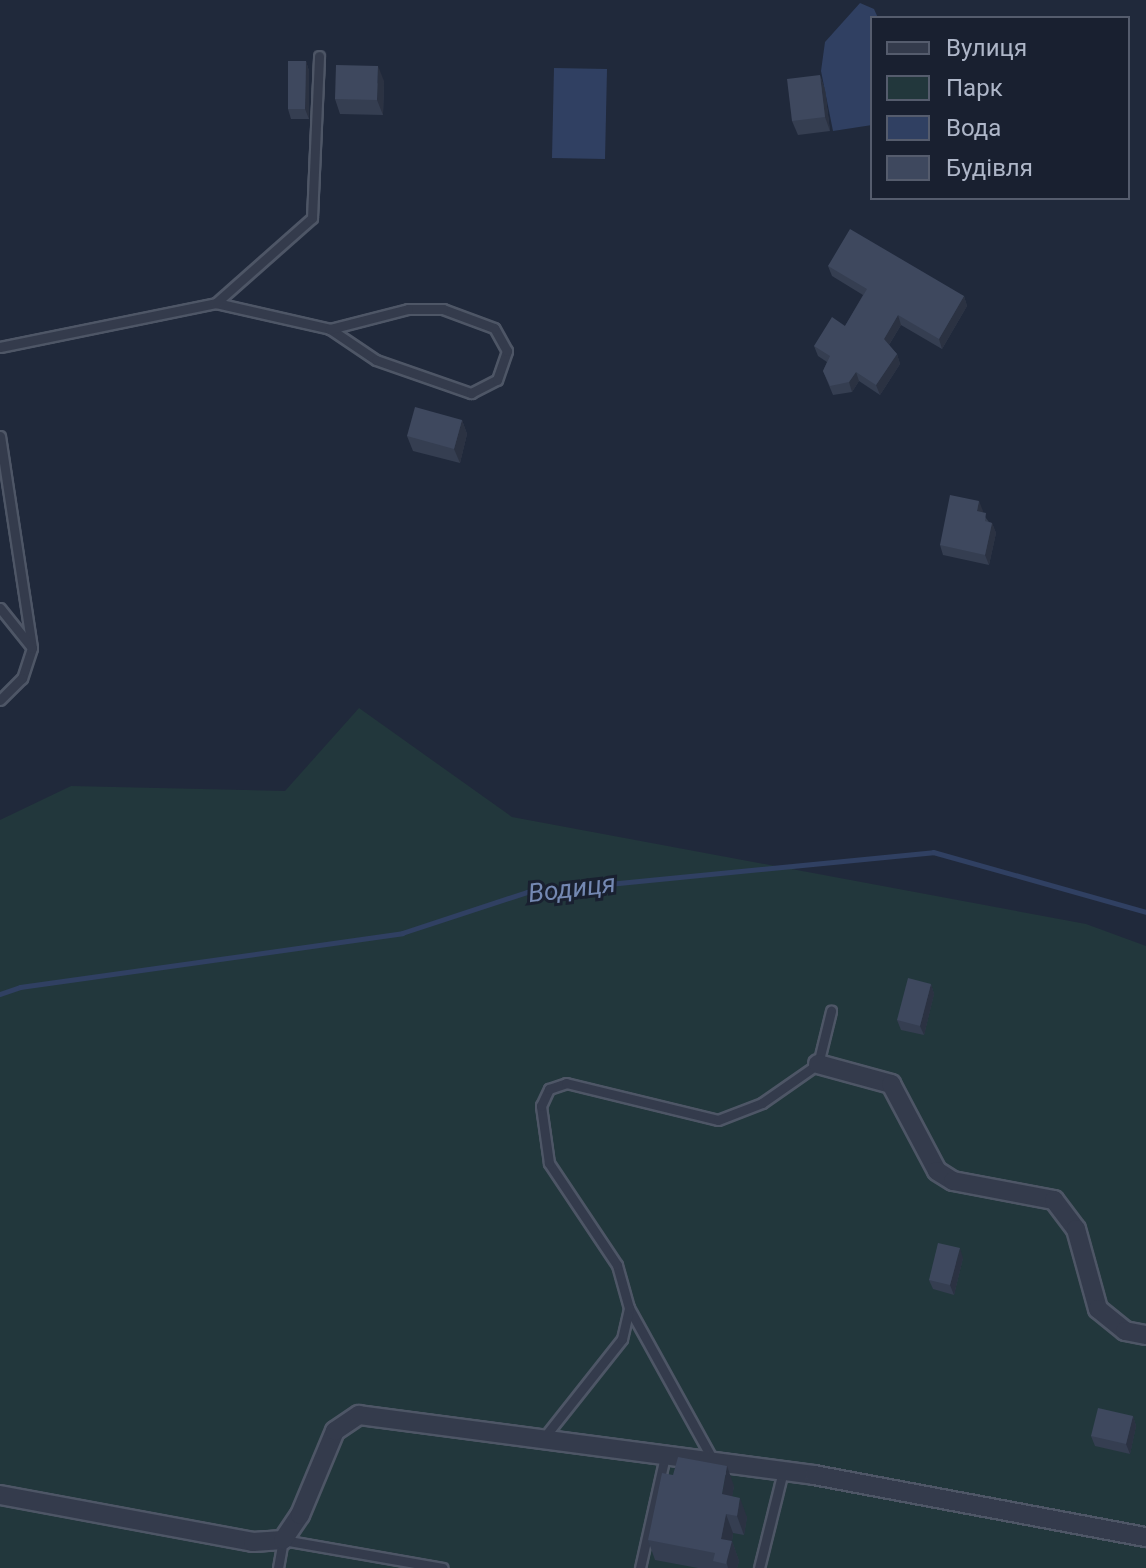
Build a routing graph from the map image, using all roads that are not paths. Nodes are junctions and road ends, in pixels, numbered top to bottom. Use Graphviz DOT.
graph roads {
  1 [pos="319,56"];
  2 [pos="216,303"];
  3 [pos="330,329"];
  4 [pos="0,347"];
  5 [pos="0,436"];
  6 [pos="0,608"];
  7 [pos="32,648"];
  8 [pos="0,700"];
  9 [pos="831,1011"];
  10 [pos="818,1064"];
  11 [pos="629,1308"];
  12 [pos="1146,1335"];
  13 [pos="542,1440"];
  14 [pos="665,1456"];
  15 [pos="714,1462"];
  16 [pos="783,1471"];
  17 [pos="0,1495"];
  18 [pos="1146,1537"];
  19 [pos="283,1540"];
  20 [pos="278,1568"];
  21 [pos="443,1568"];
  22 [pos="640,1568"];
  23 [pos="759,1568"];
  1 -- 2 [label="lane"];
  2 -- 3 [label="lane"];
  2 -- 4 [label="lane"];
  3 -- 3 [label="lane"];
  5 -- 7 [label="lane"];
  6 -- 7 [label="lane"];
  7 -- 8 [label="lane"];
  9 -- 10 [label="lane"];
  10 -- 11 [label="lane"];
  10 -- 12 [label="street"];
  11 -- 13 [label="lane"];
  11 -- 15 [label="lane"];
  13 -- 14 [label="street"];
  13 -- 19 [label="street"];
  14 -- 15 [label="street"];
  14 -- 22 [label="lane"];
  15 -- 16 [label="street"];
  16 -- 18 [label="street"];
  16 -- 23 [label="lane"];
  17 -- 19 [label="street"];
  19 -- 20 [label="lane"];
  19 -- 21 [label="lane"];
}
